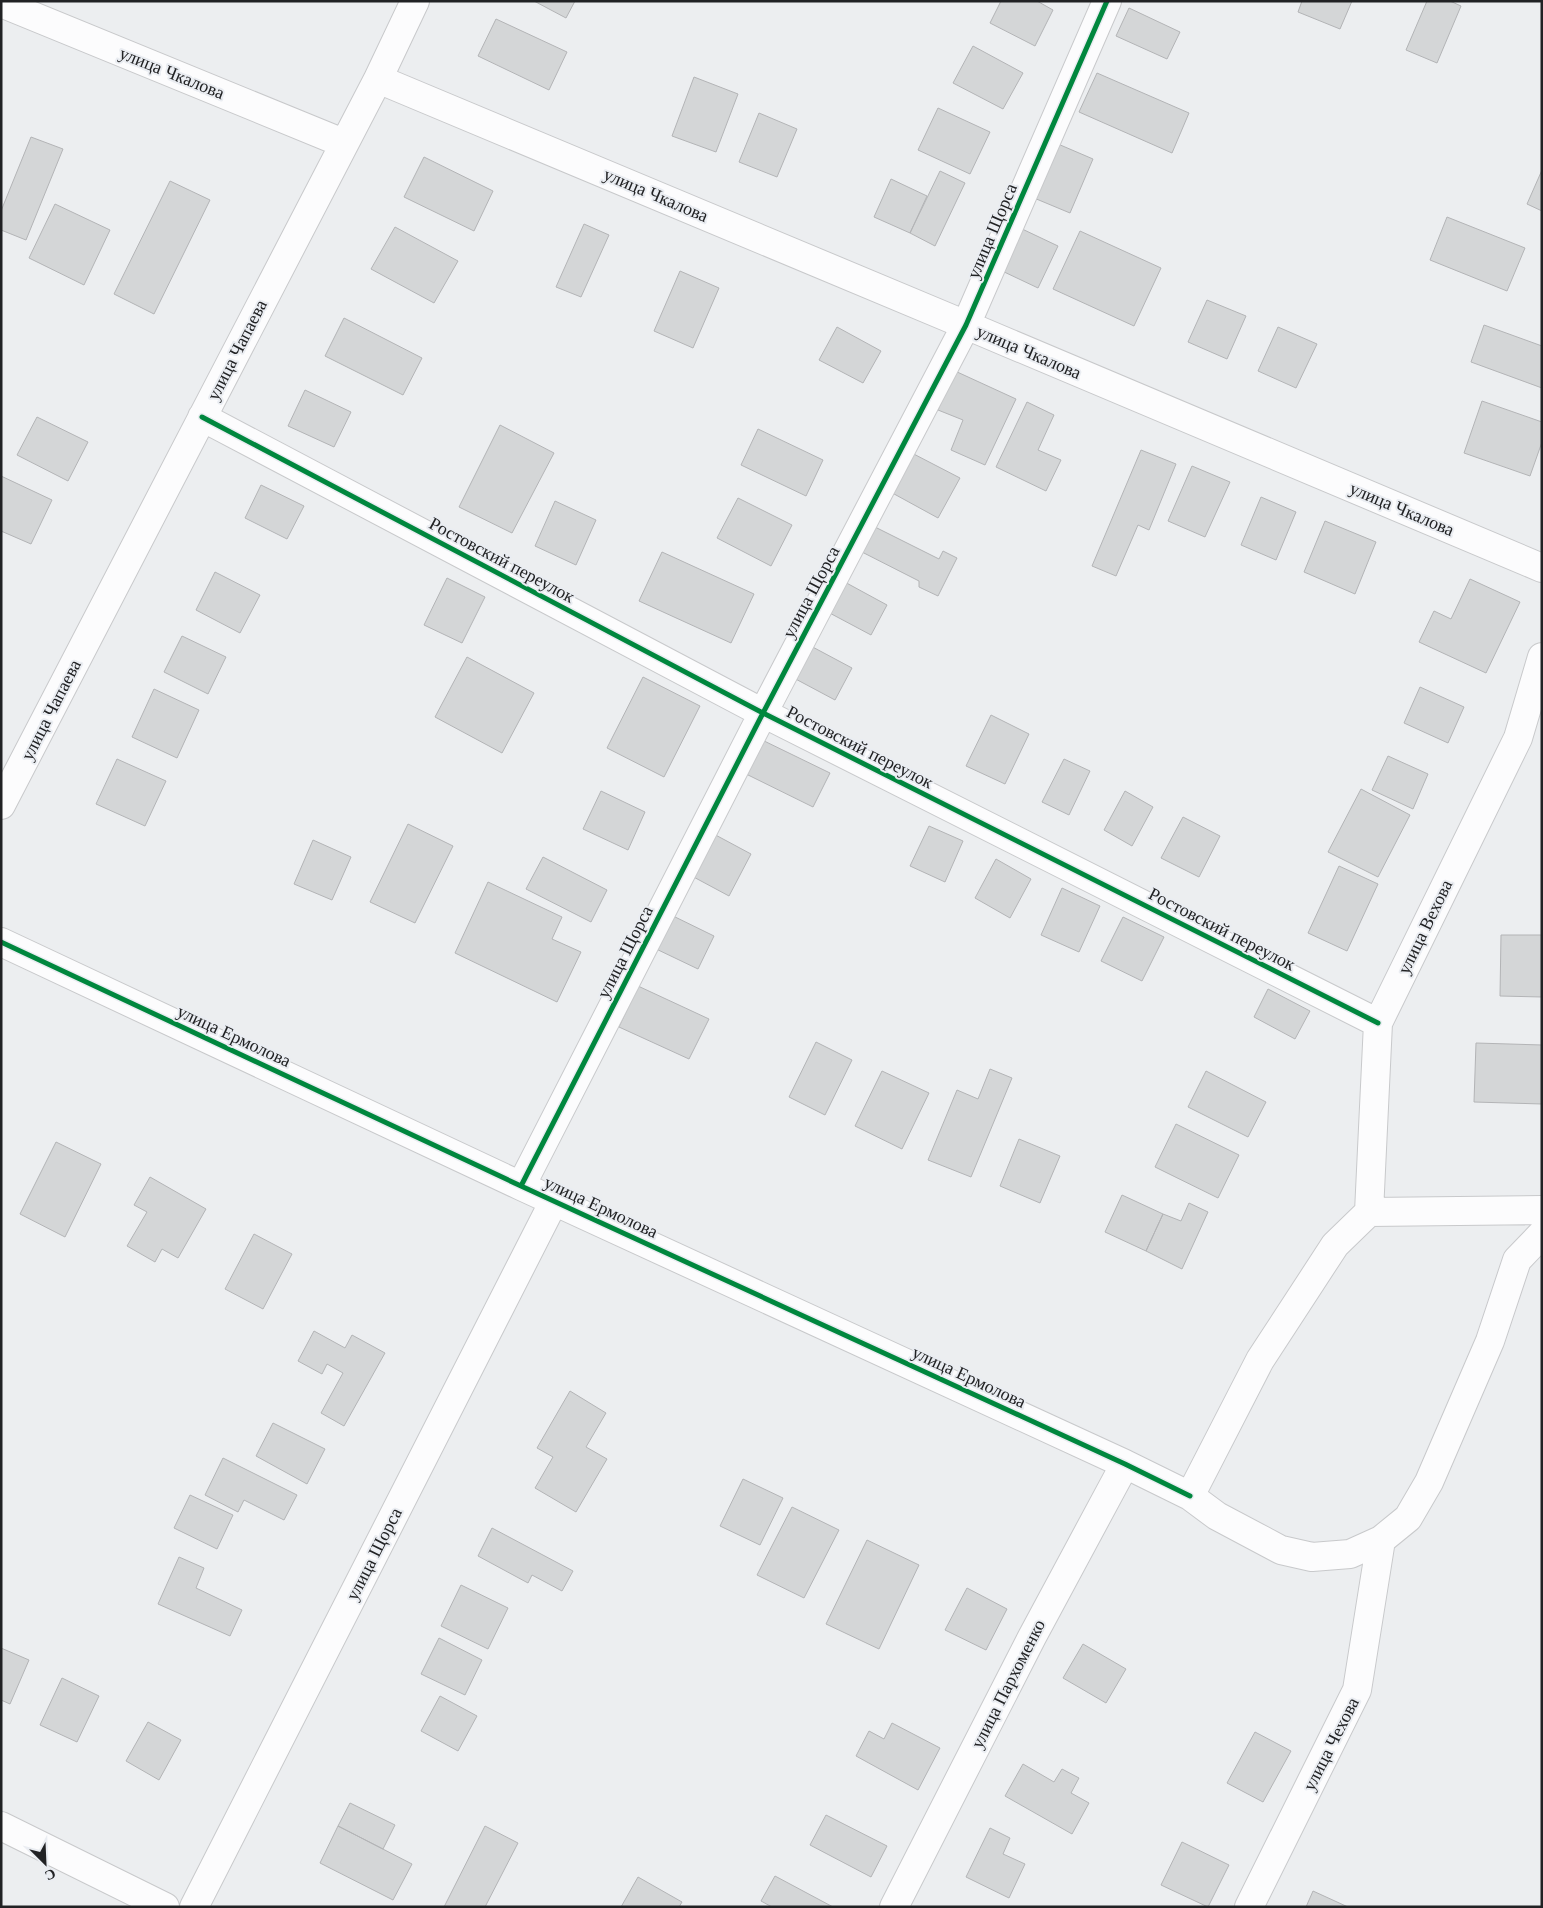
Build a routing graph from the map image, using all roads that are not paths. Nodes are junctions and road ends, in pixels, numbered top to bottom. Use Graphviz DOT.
graph roads {
  1 [pos="415,1"];
  2 [pos="1107,1"];
  3 [pos="1,3"];
  4 [pos="378,79"];
  5 [pos="344,143"];
  6 [pos="966,325"];
  7 [pos="202,417"];
  8 [pos="1542,568"];
  9 [pos="1542,656"];
  10 [pos="763,713"];
  11 [pos="1,805"];
  12 [pos="1,942"];
  13 [pos="1378,1023"];
  14 [pos="521,1186"];
  15 [pos="554,1201"];
  16 [pos="1542,1210"];
  17 [pos="1369,1212"];
  18 [pos="1542,1234"];
  19 [pos="1126,1464"];
  20 [pos="1190,1496"];
  21 [pos="1381,1540"];
  22 [pos="1,1826"];
  23 [pos="165,1907"];
  24 [pos="194,1907"];
  25 [pos="894,1907"];
  26 [pos="1249,1907"];
  1 -- 4 [label="street, улица Чапаева"];
  2 -- 6 [label="street, улица Щорса"];
  3 -- 5 [label="street, улица Чкалова"];
  4 -- 5 [label="street, улица Чапаева"];
  4 -- 6 [label="street, улица Чкалова"];
  5 -- 7 [label="street, улица Чапаева"];
  6 -- 8 [label="street, улица Чкалова"];
  6 -- 10 [label="street, улица Щорса"];
  7 -- 10 [label="street, Ростовский переулок"];
  7 -- 11 [label="street, улица Чапаева"];
  9 -- 13 [label="street, улица Вехова"];
  10 -- 13 [label="street, Ростовский переулок"];
  10 -- 14 [label="street, улица Щорса"];
  12 -- 14 [label="street, улица Ермолова"];
  13 -- 17 [label="street, улица Вехова"];
  14 -- 15 [label="street, улица Ермолова"];
  15 -- 19 [label="street, улица Ермолова"];
  15 -- 24 [label="street, улица Щорса"];
  16 -- 17 [label="street"];
  17 -- 20 [label="street"];
  18 -- 21 [label="street, улица Ермолова"];
  19 -- 20 [label="street, улица Ермолова"];
  19 -- 25 [label="street, улица Пархоменко"];
  20 -- 21 [label="street, улица Ермолова"];
  21 -- 26 [label="street, улица Чехова"];
  22 -- 23 [label="street"];
}
